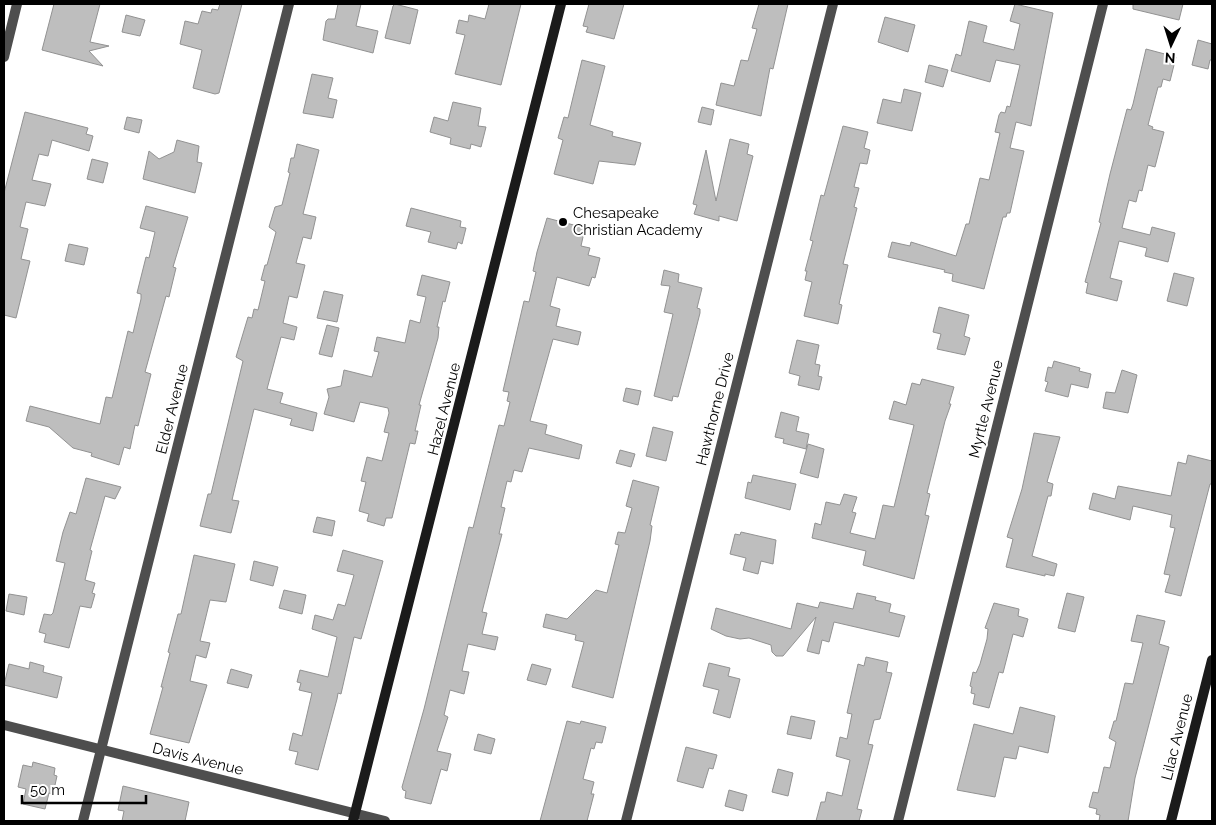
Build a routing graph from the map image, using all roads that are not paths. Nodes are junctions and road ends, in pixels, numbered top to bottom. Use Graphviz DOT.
graph roads {
  1 [pos="17,4"];
  2 [pos="289,4"];
  3 [pos="562,4"];
  4 [pos="833,4"];
  5 [pos="1103,4"];
  6 [pos="4,57"];
  7 [pos="1212,660"];
  8 [pos="4,726"];
  9 [pos="102,750"];
  10 [pos="354,818"];
  11 [pos="83,821"];
  12 [pos="385,821"];
  13 [pos="626,821"];
  14 [pos="898,821"];
  15 [pos="1172,821"];
  1 -- 6 [label="street"];
  2 -- 9 [label="street, Elder Avenue"];
  3 -- 10 [label="street, Hazel Avenue"];
  4 -- 13 [label="street, Hawthorne Drive"];
  5 -- 14 [label="street, Myrtle Avenue"];
  7 -- 15 [label="street, Lilac Avenue"];
  8 -- 9 [label="street, Davis Avenue"];
  9 -- 10 [label="street, Davis Avenue"];
  9 -- 11 [label="street, Elder Avenue"];
  10 -- 12 [label="street, Davis Avenue"];
}
